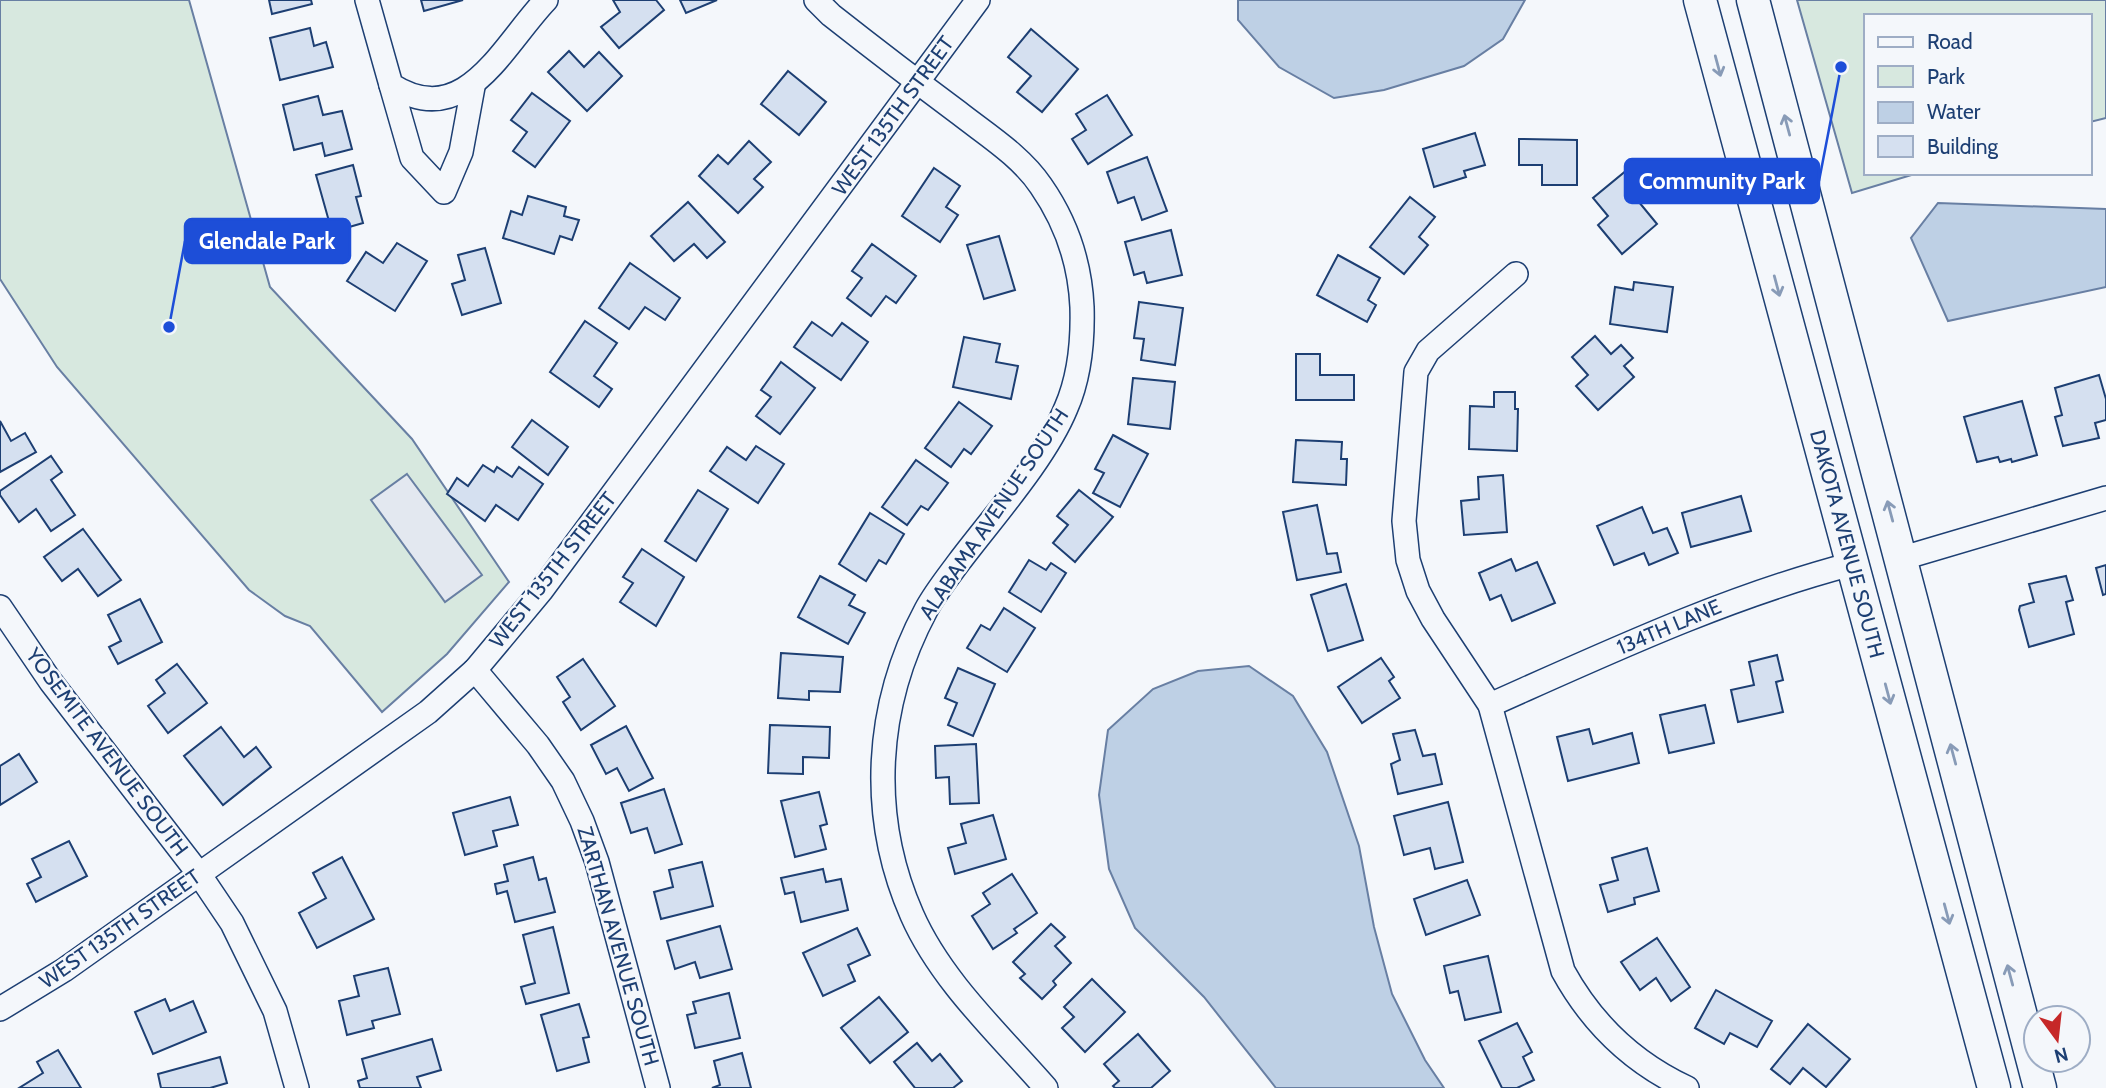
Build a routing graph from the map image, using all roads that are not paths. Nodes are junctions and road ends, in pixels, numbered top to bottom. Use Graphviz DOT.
graph roads {
  1 [pos="367,0"];
  2 [pos="546,0"];
  3 [pos="816,0"];
  4 [pos="978,0"];
  5 [pos="1700,0"];
  6 [pos="1753,0"];
  7 [pos="918,82"];
  8 [pos="391,85"];
  9 [pos="473,86"];
  10 [pos="1516,274"];
  11 [pos="2106,498"];
  12 [pos="1903,558"];
  13 [pos="1852,564"];
  14 [pos="0,607"];
  15 [pos="475,670"];
  16 [pos="1490,705"];
  17 [pos="199,874"];
  18 [pos="0,1009"];
  19 [pos="297,1088"];
  20 [pos="658,1088"];
  21 [pos="1046,1088"];
  22 [pos="1687,1088"];
  23 [pos="1994,1088"];
  24 [pos="2040,1088"];
  1 -- 8 [label="street"];
  2 -- 9 [label="street"];
  3 -- 7 [label="street, ALABAMA AVENUE SOUTH"];
  4 -- 7 [label="street, WEST 135TH STREET"];
  5 -- 13 [label="main road, DAKOTA AVENUE SOUTH, one-way"];
  12 -- 6 [label="main road, one-way"];
  7 -- 15 [label="street, WEST 135TH STREET"];
  7 -- 21 [label="street, ALABAMA AVENUE SOUTH"];
  8 -- 9 [label="street"];
  8 -- 9 [label="street"];
  10 -- 16 [label="street"];
  11 -- 12 [label="street"];
  24 -- 12 [label="main road, one-way"];
  13 -- 16 [label="street, 134TH LANE"];
  13 -- 23 [label="main road, DAKOTA AVENUE SOUTH, one-way"];
  14 -- 17 [label="street, YOSEMITE AVENUE SOUTH"];
  15 -- 17 [label="street, WEST 135TH STREET"];
  15 -- 20 [label="street, ZARTHAN AVENUE SOUTH"];
  16 -- 22 [label="street"];
  17 -- 18 [label="street, WEST 135TH STREET"];
  17 -- 19 [label="street, YOSEMITE AVENUE SOUTH"];
}
